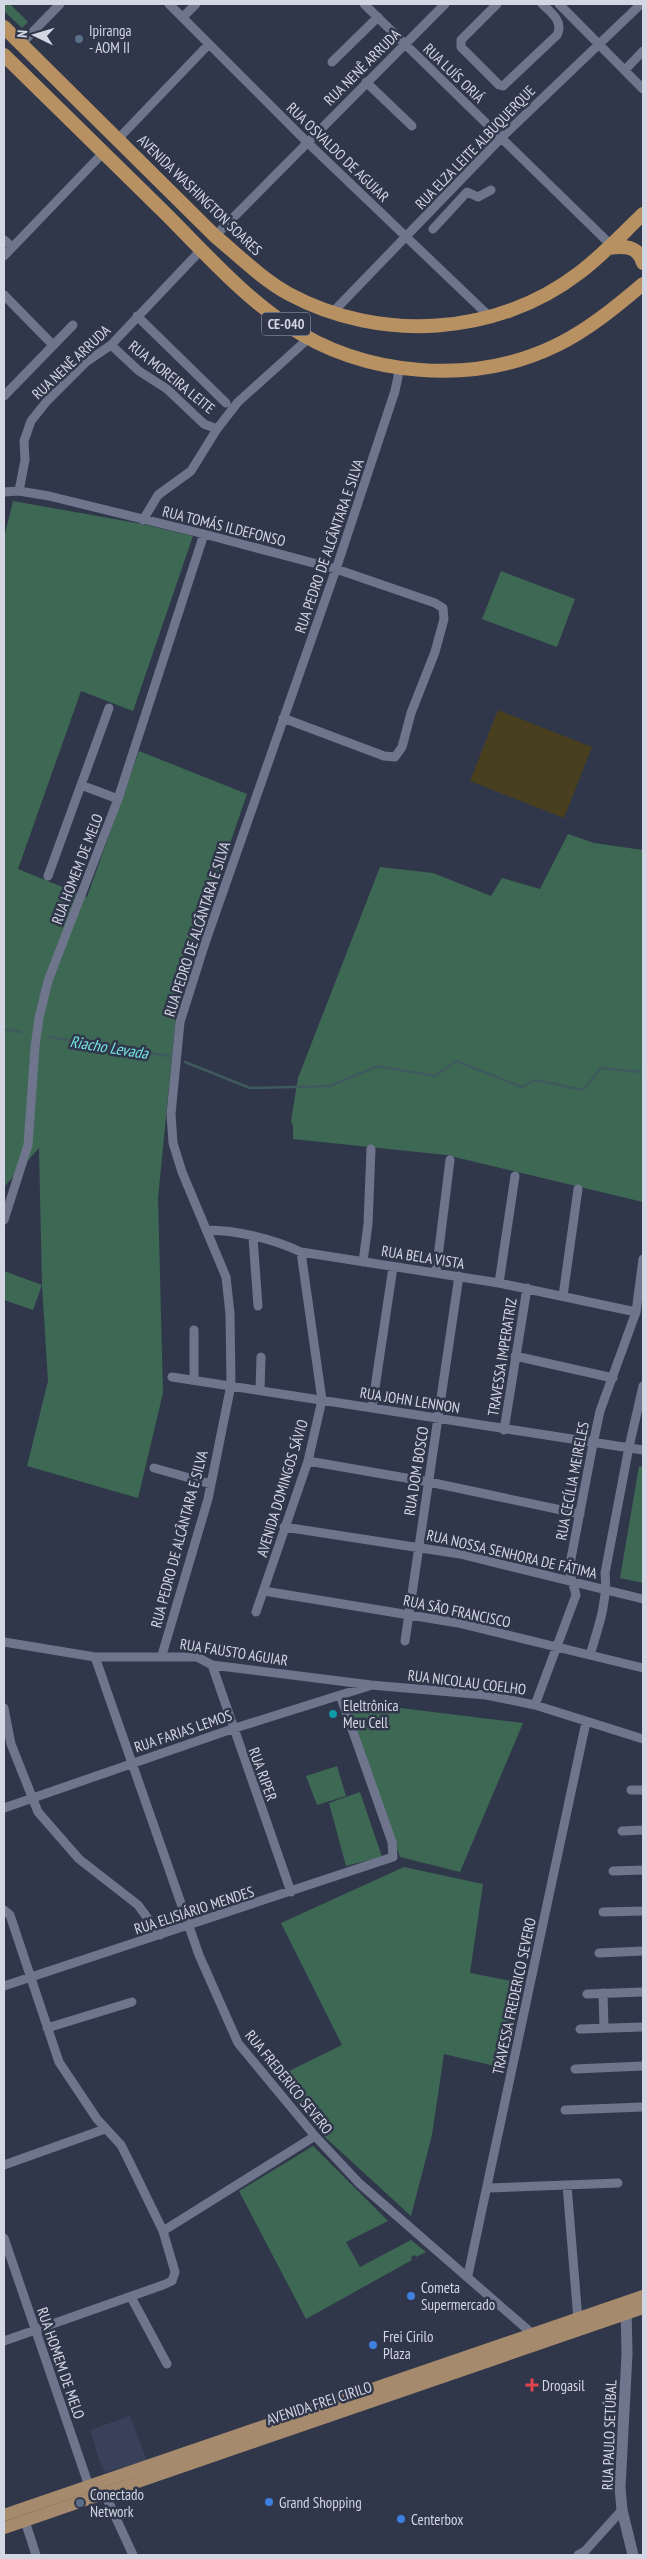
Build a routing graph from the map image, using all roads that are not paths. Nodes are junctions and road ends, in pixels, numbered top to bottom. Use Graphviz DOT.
graph roads {
  1 [pos="60,4"];
  2 [pos="169,4"];
  3 [pos="196,4"];
  4 [pos="364,4"];
  5 [pos="445,4"];
  6 [pos="496,4"];
  7 [pos="559,4"];
  8 [pos="640,4"];
  9 [pos="546,5"];
  10 [pos="183,17"];
  11 [pos="378,17"];
  12 [pos="4,27"];
  13 [pos="404,43"];
  14 [pos="598,43"];
  15 [pos="21,44"];
  16 [pos="209,44"];
  17 [pos="643,51"];
  18 [pos="5,59"];
  19 [pos="332,62"];
  20 [pos="625,70"];
  21 [pos="366,82"];
  22 [pos="643,89"];
  23 [pos="412,126"];
  24 [pos="501,138"];
  25 [pos="118,139"];
  26 [pos="307,142"];
  27 [pos="103,153"];
  28 [pos="457,183"];
  29 [pos="491,190"];
  30 [pos="467,192"];
  31 [pos="643,214"];
  32 [pos="433,228"];
  33 [pos="215,236"];
  34 [pos="406,237"];
  35 [pos="4,240"];
  36 [pos="609,246"];
  37 [pos="12,247"];
  38 [pos="201,250"];
  39 [pos="4,256"];
  40 [pos="643,264"];
  41 [pos="643,284"];
  42 [pos="4,295"];
  43 [pos="621,301"];
  44 [pos="332,313"];
  45 [pos="138,316"];
  46 [pos="490,317"];
  47 [pos="73,325"];
  48 [pos="309,338"];
  49 [pos="53,345"];
  50 [pos="111,345"];
  51 [pos="400,367"];
  52 [pos="4,396"];
  53 [pos="226,403"];
  54 [pos="216,429"];
  55 [pos="20,491"];
  56 [pos="4,492"];
  57 [pos="142,520"];
  58 [pos="204,534"];
  59 [pos="336,569"];
  60 [pos="109,708"];
  61 [pos="283,718"];
  62 [pos="81,785"];
  63 [pos="118,799"];
  64 [pos="48,876"];
  65 [pos="371,1149"];
  66 [pos="450,1160"];
  67 [pos="515,1176"];
  68 [pos="578,1189"];
  69 [pos="4,1220"];
  70 [pos="206,1230"];
  71 [pos="253,1238"];
  72 [pos="301,1252"];
  73 [pos="643,1259"];
  74 [pos="363,1262"];
  75 [pos="393,1267"];
  76 [pos="436,1273"];
  77 [pos="459,1276"];
  78 [pos="499,1283"];
  79 [pos="527,1288"];
  80 [pos="563,1296"];
  81 [pos="258,1306"];
  82 [pos="636,1312"];
  83 [pos="194,1330"];
  84 [pos="515,1356"];
  85 [pos="261,1357"];
  86 [pos="172,1376"];
  87 [pos="613,1378"];
  88 [pos="194,1380"];
  89 [pos="231,1385"];
  90 [pos="643,1386"];
  91 [pos="260,1390"];
  92 [pos="322,1400"];
  93 [pos="372,1408"];
  94 [pos="439,1417"];
  95 [pos="504,1430"];
  96 [pos="593,1444"];
  97 [pos="629,1447"];
  98 [pos="643,1450"];
  99 [pos="308,1461"];
  100 [pos="154,1468"];
  101 [pos="428,1482"];
  102 [pos="211,1484"];
  103 [pos="580,1514"];
  104 [pos="284,1527"];
  105 [pos="419,1547"];
  106 [pos="571,1582"];
  107 [pos="607,1590"];
  108 [pos="264,1591"];
  109 [pos="643,1599"];
  110 [pos="256,1612"];
  111 [pos="410,1615"];
  112 [pos="405,1641"];
  113 [pos="4,1642"];
  114 [pos="558,1647"];
  115 [pos="590,1655"];
  116 [pos="162,1656"];
  117 [pos="95,1657"];
  118 [pos="212,1665"];
  119 [pos="643,1668"];
  120 [pos="371,1685"];
  121 [pos="340,1695"];
  122 [pos="535,1705"];
  123 [pos="4,1708"];
  124 [pos="586,1722"];
  125 [pos="232,1729"];
  126 [pos="643,1739"];
  127 [pos="131,1764"];
  128 [pos="630,1790"];
  129 [pos="643,1790"];
  130 [pos="31,1798"];
  131 [pos="4,1808"];
  132 [pos="643,1830"];
  133 [pos="622,1831"];
  134 [pos="643,1870"];
  135 [pos="613,1871"];
  136 [pos="291,1892"];
  137 [pos="4,1910"];
  138 [pos="643,1911"];
  139 [pos="603,1912"];
  140 [pos="188,1926"];
  141 [pos="160,1935"];
  142 [pos="643,1951"];
  143 [pos="599,1953"];
  144 [pos="30,1978"];
  145 [pos="4,1986"];
  146 [pos="643,1992"];
  147 [pos="603,1993"];
  148 [pos="587,1994"];
  149 [pos="132,2002"];
  150 [pos="643,2027"];
  151 [pos="47,2028"];
  152 [pos="604,2028"];
  153 [pos="580,2029"];
  154 [pos="643,2066"];
  155 [pos="575,2068"];
  156 [pos="643,2107"];
  157 [pos="565,2110"];
  158 [pos="105,2129"];
  159 [pos="315,2136"];
  160 [pos="4,2165"];
  161 [pos="618,2183"];
  162 [pos="567,2185"];
  163 [pos="488,2188"];
  164 [pos="163,2231"];
  165 [pos="4,2238"];
  166 [pos="468,2275"];
  167 [pos="131,2296"];
  168 [pos="643,2296"];
  169 [pos="626,2308"];
  170 [pos="643,2308"];
  171 [pos="578,2320"];
  172 [pos="35,2330"];
  173 [pos="537,2339"];
  174 [pos="4,2341"];
  175 [pos="167,2364"];
  176 [pos="97,2490"];
  177 [pos="622,2510"];
  178 [pos="4,2515"];
  179 [pos="25,2520"];
  180 [pos="4,2528"];
  181 [pos="36,2555"];
  182 [pos="133,2555"];
  183 [pos="578,2555"];
  184 [pos="633,2555"];
  1 -- 15 [label="street"];
  2 -- 10 [label="street, RUA OSVALDO DE AGUIAR"];
  3 -- 10 [label="street"];
  4 -- 11 [label="street, RUA LUÍS ORIÁ"];
  5 -- 13 [label="street, RUA NENÊ ARRUDA"];
  6 -- 9 [label="street"];
  7 -- 14 [label="street"];
  8 -- 14 [label="street, RUA ELZA LEITE ALBUQUERQUE"];
  10 -- 16 [label="street, RUA OSVALDO DE AGUIAR"];
  11 -- 13 [label="street, RUA LUÍS ORIÁ"];
  11 -- 19 [label="street"];
  12 -- 15 [label="highway, AVENIDA WASHINGTON SOARES / CE-040"];
  13 -- 21 [label="street, RUA NENÊ ARRUDA"];
  13 -- 24 [label="street, RUA LUÍS ORIÁ"];
  14 -- 20 [label="street"];
  14 -- 24 [label="street, RUA ELZA LEITE ALBUQUERQUE"];
  15 -- 25 [label="highway, AVENIDA WASHINGTON SOARES / CE-040"];
  16 -- 25 [label="street"];
  16 -- 26 [label="street, RUA OSVALDO DE AGUIAR"];
  17 -- 20 [label="street"];
  18 -- 27 [label="highway, CE-040"];
  20 -- 22 [label="street"];
  21 -- 23 [label="street"];
  21 -- 26 [label="street, RUA NENÊ ARRUDA"];
  24 -- 28 [label="street, RUA ELZA LEITE ALBUQUERQUE"];
  24 -- 36 [label="street, RUA LUÍS ORIÁ"];
  25 -- 33 [label="highway, AVENIDA WASHINGTON SOARES / CE-040"];
  26 -- 33 [label="street, RUA NENÊ ARRUDA"];
  26 -- 34 [label="street, RUA OSVALDO DE AGUIAR"];
  27 -- 37 [label="street"];
  27 -- 38 [label="highway, CE-040"];
  28 -- 30 [label="street"];
  28 -- 34 [label="street, RUA ELZA LEITE ALBUQUERQUE"];
  29 -- 30 [label="street"];
  30 -- 32 [label="street"];
  31 -- 36 [label="highway, AVENIDA WASHINGTON SOARES / CE-040"];
  33 -- 44 [label="highway, AVENIDA WASHINGTON SOARES / CE-040"];
  34 -- 44 [label="street, RUA ELZA LEITE ALBUQUERQUE"];
  34 -- 46 [label="street, RUA OSVALDO DE AGUIAR"];
  35 -- 37 [label="street"];
  36 -- 40 [label="highway"];
  36 -- 46 [label="highway, AVENIDA WASHINGTON SOARES / CE-040"];
  37 -- 39 [label="street"];
  38 -- 45 [label="street, RUA NENÊ ARRUDA"];
  38 -- 48 [label="highway, CE-040"];
  40 -- 43 [label="highway"];
  41 -- 43 [label="highway, CE-040"];
  42 -- 49 [label="street"];
  43 -- 51 [label="highway, CE-040"];
  44 -- 46 [label="highway, AVENIDA WASHINGTON SOARES / CE-040"];
  45 -- 50 [label="street, RUA NENÊ ARRUDA"];
  45 -- 53 [label="street"];
  47 -- 49 [label="street"];
  48 -- 51 [label="highway, CE-040"];
  48 -- 54 [label="street"];
  49 -- 52 [label="street"];
  50 -- 54 [label="street, RUA MOREIRA LEITE"];
  50 -- 55 [label="street, RUA NENÊ ARRUDA"];
  51 -- 59 [label="street, RUA PEDRO DE ALCÂNTARA E SILVA"];
  54 -- 57 [label="street"];
  55 -- 56 [label="street, RUA TOMÁS ILDEFONSO"];
  55 -- 57 [label="street, RUA TOMÁS ILDEFONSO"];
  57 -- 58 [label="street, RUA TOMÁS ILDEFONSO"];
  58 -- 59 [label="street, RUA TOMÁS ILDEFONSO"];
  58 -- 63 [label="street, RUA HOMEM DE MELO"];
  59 -- 61 [label="street, RUA PEDRO DE ALCÂNTARA E SILVA"];
  59 -- 61 [label="street, RUA TOMÁS ILDEFONSO"];
  60 -- 62 [label="street"];
  61 -- 70 [label="street, RUA PEDRO DE ALCÂNTARA E SILVA"];
  62 -- 63 [label="street"];
  62 -- 64 [label="street"];
  63 -- 69 [label="street, RUA HOMEM DE MELO"];
  65 -- 74 [label="street"];
  66 -- 76 [label="street"];
  67 -- 78 [label="street"];
  68 -- 80 [label="street"];
  70 -- 71 [label="street, RUA BELA VISTA"];
  70 -- 89 [label="street, RUA PEDRO DE ALCÂNTARA E SILVA"];
  71 -- 72 [label="street, RUA BELA VISTA"];
  71 -- 81 [label="street"];
  72 -- 74 [label="street, RUA BELA VISTA"];
  72 -- 92 [label="street, AVENIDA DOMINGOS SÁVIO"];
  73 -- 82 [label="street, RUA CECÍLIA MEIRELES"];
  74 -- 75 [label="street, RUA BELA VISTA"];
  75 -- 76 [label="street, RUA BELA VISTA"];
  75 -- 93 [label="street"];
  76 -- 77 [label="street, RUA BELA VISTA"];
  77 -- 78 [label="street, RUA BELA VISTA"];
  77 -- 94 [label="street, RUA DOM BOSCO"];
  78 -- 79 [label="street, RUA BELA VISTA"];
  79 -- 80 [label="street, RUA BELA VISTA"];
  79 -- 84 [label="street, TRAVESSA IMPERATRIZ"];
  80 -- 82 [label="street, RUA BELA VISTA"];
  82 -- 87 [label="street, RUA CECÍLIA MEIRELES"];
  83 -- 88 [label="street"];
  84 -- 87 [label="street"];
  84 -- 95 [label="street, TRAVESSA IMPERATRIZ"];
  85 -- 91 [label="street"];
  86 -- 88 [label="street, RUA JOHN LENNON"];
  87 -- 96 [label="street, RUA CECÍLIA MEIRELES"];
  88 -- 89 [label="street, RUA JOHN LENNON"];
  89 -- 91 [label="street, RUA JOHN LENNON"];
  89 -- 102 [label="street, RUA PEDRO DE ALCÂNTARA E SILVA"];
  90 -- 97 [label="street"];
  91 -- 92 [label="street, RUA JOHN LENNON"];
  92 -- 93 [label="street, RUA JOHN LENNON"];
  92 -- 99 [label="street, AVENIDA DOMINGOS SÁVIO"];
  93 -- 94 [label="street, RUA JOHN LENNON"];
  94 -- 95 [label="street, RUA JOHN LENNON"];
  94 -- 101 [label="street, RUA DOM BOSCO"];
  95 -- 96 [label="street, RUA JOHN LENNON"];
  96 -- 97 [label="street, RUA JOHN LENNON"];
  96 -- 103 [label="street, RUA CECÍLIA MEIRELES"];
  97 -- 98 [label="street, RUA JOHN LENNON"];
  97 -- 107 [label="street"];
  99 -- 101 [label="street"];
  99 -- 104 [label="street, AVENIDA DOMINGOS SÁVIO"];
  100 -- 102 [label="street"];
  101 -- 103 [label="street"];
  101 -- 105 [label="street, RUA DOM BOSCO"];
  102 -- 116 [label="street, RUA PEDRO DE ALCÂNTARA E SILVA"];
  103 -- 106 [label="street, RUA CECÍLIA MEIRELES"];
  104 -- 105 [label="street, RUA NOSSA SENHORA DE FÁTIMA"];
  104 -- 108 [label="street, AVENIDA DOMINGOS SÁVIO"];
  105 -- 106 [label="street, RUA NOSSA SENHORA DE FÁTIMA"];
  105 -- 111 [label="street, RUA DOM BOSCO"];
  106 -- 107 [label="street, RUA NOSSA SENHORA DE FÁTIMA"];
  106 -- 114 [label="street, RUA CECÍLIA MEIRELES"];
  107 -- 109 [label="street, RUA NOSSA SENHORA DE FÁTIMA"];
  107 -- 115 [label="street"];
  108 -- 110 [label="street, AVENIDA DOMINGOS SÁVIO"];
  108 -- 111 [label="street, RUA SÃO FRANCISCO"];
  111 -- 112 [label="street, RUA DOM BOSCO"];
  111 -- 114 [label="street, RUA SÃO FRANCISCO"];
  113 -- 117 [label="street, RUA FAUSTO AGUIAR"];
  114 -- 115 [label="street, RUA SÃO FRANCISCO"];
  114 -- 122 [label="street, RUA CECÍLIA MEIRELES"];
  115 -- 119 [label="street, RUA SÃO FRANCISCO"];
  116 -- 117 [label="street, RUA FAUSTO AGUIAR"];
  116 -- 118 [label="street, RUA FAUSTO AGUIAR"];
  117 -- 127 [label="street, RUA FREDERICO SEVERO"];
  118 -- 120 [label="street, RUA FAUSTO AGUIAR"];
  118 -- 125 [label="street, RUA RIPER"];
  120 -- 121 [label="street, RUA FARIAS LEMOS"];
  120 -- 122 [label="street, RUA NICOLAU COELHO"];
  121 -- 125 [label="street, RUA FARIAS LEMOS"];
  121 -- 136 [label="street, RUA ELISIÁRIO MENDES"];
  122 -- 124 [label="street, RUA NICOLAU COELHO"];
  123 -- 130 [label="street"];
  124 -- 126 [label="street, RUA NICOLAU COELHO"];
  124 -- 163 [label="street, TRAVESSA FREDERICO SEVERO"];
  125 -- 127 [label="street, RUA FARIAS LEMOS"];
  125 -- 136 [label="street, RUA RIPER"];
  127 -- 130 [label="street, RUA FARIAS LEMOS"];
  127 -- 140 [label="street, RUA FREDERICO SEVERO"];
  128 -- 129 [label="street"];
  130 -- 131 [label="street, RUA FARIAS LEMOS"];
  130 -- 141 [label="street"];
  132 -- 133 [label="street"];
  134 -- 135 [label="street"];
  136 -- 140 [label="street, RUA ELISIÁRIO MENDES"];
  137 -- 144 [label="street"];
  138 -- 139 [label="street"];
  140 -- 141 [label="street, RUA ELISIÁRIO MENDES"];
  140 -- 159 [label="street, RUA FREDERICO SEVERO"];
  141 -- 144 [label="street, RUA ELISIÁRIO MENDES"];
  142 -- 143 [label="street"];
  144 -- 145 [label="street, RUA ELISIÁRIO MENDES"];
  144 -- 151 [label="street"];
  146 -- 147 [label="street"];
  147 -- 148 [label="street"];
  147 -- 152 [label="street"];
  149 -- 151 [label="street"];
  150 -- 152 [label="street"];
  151 -- 158 [label="street"];
  152 -- 153 [label="street"];
  154 -- 155 [label="street"];
  156 -- 157 [label="street"];
  158 -- 160 [label="street"];
  158 -- 164 [label="street"];
  159 -- 164 [label="street"];
  159 -- 166 [label="street, RUA FREDERICO SEVERO"];
  161 -- 162 [label="street"];
  162 -- 163 [label="street"];
  162 -- 171 [label="street"];
  163 -- 166 [label="street, TRAVESSA FREDERICO SEVERO"];
  164 -- 167 [label="street"];
  165 -- 172 [label="street, RUA HOMEM DE MELO"];
  166 -- 173 [label="street, RUA FREDERICO SEVERO"];
  167 -- 172 [label="street"];
  167 -- 175 [label="street"];
  168 -- 169 [label="main road, AVENIDA FREI CIRILO"];
  169 -- 170 [label="main road, AVENIDA FREI CIRILO"];
  169 -- 171 [label="main road, AVENIDA FREI CIRILO"];
  169 -- 173 [label="main road, AVENIDA FREI CIRILO"];
  169 -- 177 [label="street, RUA PAULO SETÚBAL"];
  171 -- 173 [label="main road, AVENIDA FREI CIRILO"];
  172 -- 174 [label="street"];
  172 -- 176 [label="street, RUA HOMEM DE MELO"];
  173 -- 176 [label="main road, AVENIDA FREI CIRILO"];
  176 -- 178 [label="main road, AVENIDA FREI CIRILO"];
  176 -- 179 [label="main road, AVENIDA FREI CIRILO"];
  176 -- 182 [label="street, RUA HOMEM DE MELO"];
  177 -- 183 [label="street"];
  177 -- 184 [label="street, RUA PAULO SETÚBAL"];
  179 -- 180 [label="main road, AVENIDA FREI CIRILO"];
  179 -- 181 [label="street"];
}
